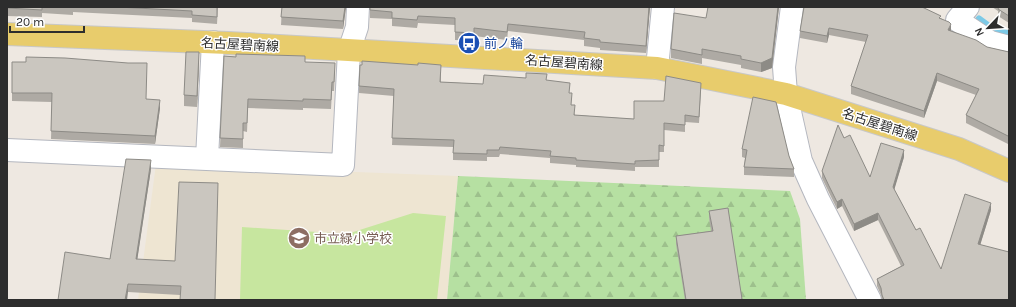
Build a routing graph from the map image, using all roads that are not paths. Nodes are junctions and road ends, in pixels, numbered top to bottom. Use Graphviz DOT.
graph roads {
  1 [pos="358,7"];
  2 [pos="664,7"];
  3 [pos="792,7"];
  4 [pos="968,7"];
  5 [pos="7,34"];
  6 [pos="213,42"];
  7 [pos="1009,47"];
  8 [pos="350,51"];
  9 [pos="657,68"];
  10 [pos="786,94"];
  11 [pos="7,150"];
  12 [pos="206,158"];
  13 [pos="1009,171"];
  14 [pos="870,300"];
  1 -- 8 [label="street"];
  2 -- 9 [label="street"];
  3 -- 10 [label="street"];
  4 -- 7 [label="street"];
  5 -- 6 [label="main road, 名古屋碧南線"];
  6 -- 8 [label="main road, 名古屋碧南線"];
  6 -- 12 [label="street"];
  8 -- 9 [label="main road, 名古屋碧南線"];
  8 -- 12 [label="street"];
  9 -- 10 [label="main road, 名古屋碧南線"];
  10 -- 13 [label="main road, 名古屋碧南線"];
  10 -- 14 [label="street"];
  11 -- 12 [label="street"];
}
